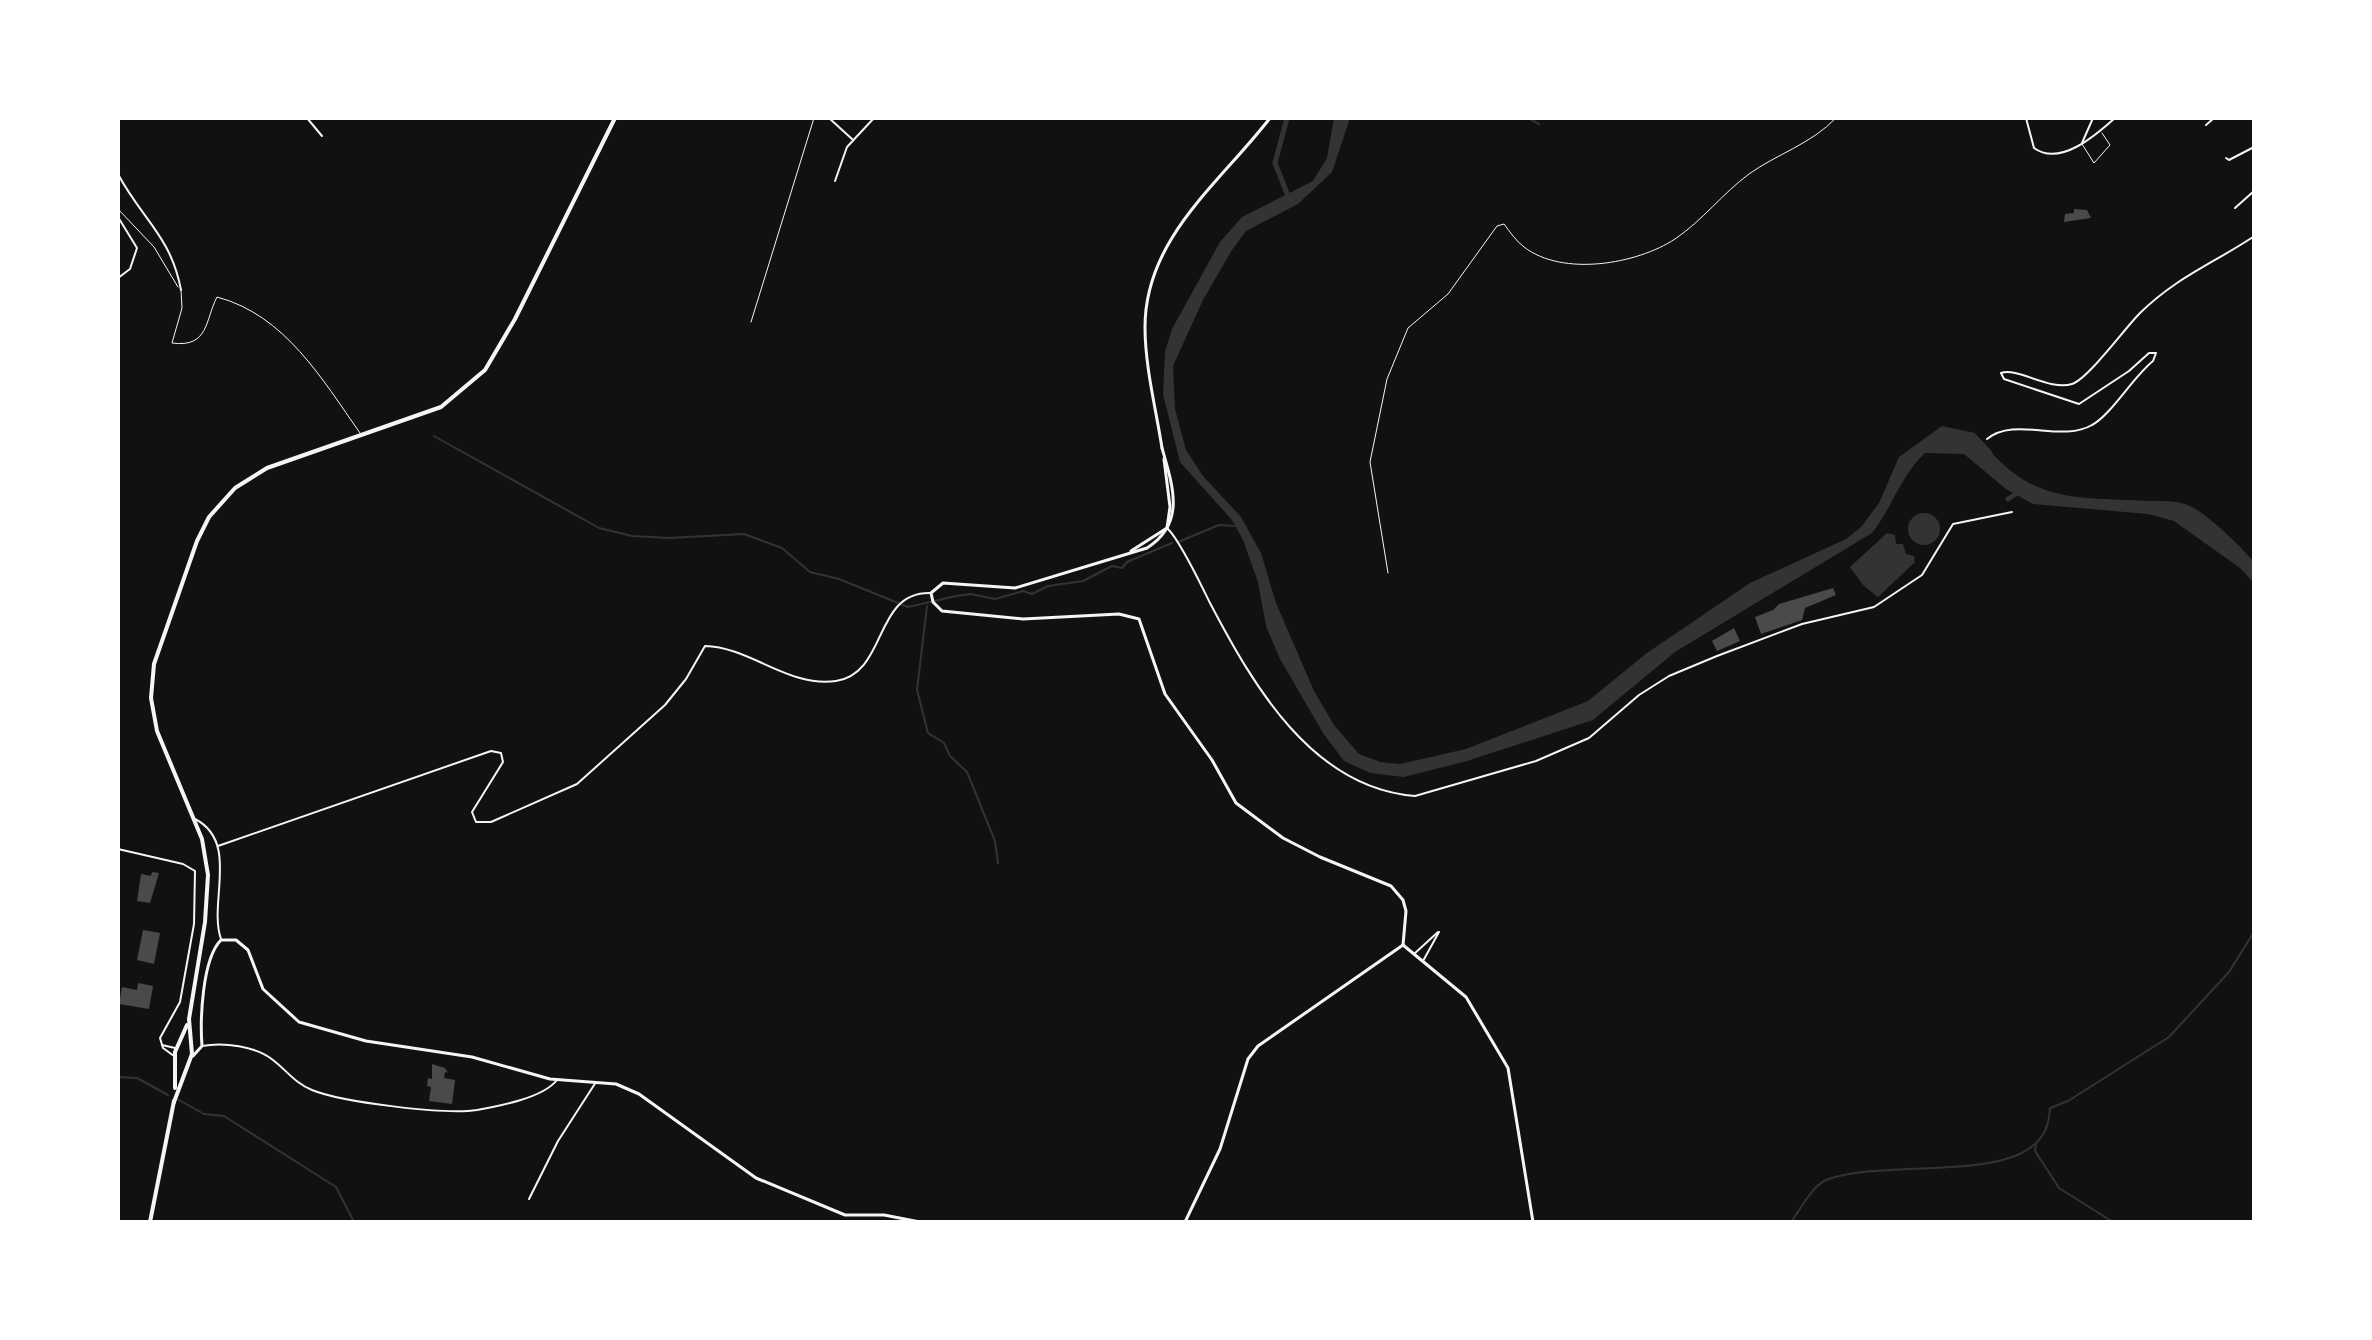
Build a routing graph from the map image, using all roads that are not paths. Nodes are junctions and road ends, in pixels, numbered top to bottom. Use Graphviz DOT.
graph roads {
  1 [pos="307,118"];
  2 [pos="615,118"];
  3 [pos="814,118"];
  4 [pos="829,118"];
  5 [pos="838,118"];
  6 [pos="874,118"];
  7 [pos="1270,118"];
  8 [pos="2026,118"];
  9 [pos="2093,118"];
  10 [pos="2115,118"];
  11 [pos="2214,118"];
  12 [pos="833,122"];
  13 [pos="2206,125"];
  14 [pos="2100,131"];
  15 [pos="322,136"];
  16 [pos="853,140"];
  17 [pos="2081,144"];
  18 [pos="2254,147"];
  19 [pos="2226,158"];
  20 [pos="118,174"];
  21 [pos="835,181"];
  22 [pos="2254,191"];
  23 [pos="2235,208"];
  24 [pos="118,209"];
  25 [pos="118,217"];
  26 [pos="2254,236"];
  27 [pos="118,278"];
  28 [pos="181,290"];
  29 [pos="751,322"];
  30 [pos="361,435"];
  31 [pos="1987,439"];
  32 [pos="2012,512"];
  33 [pos="1167,528"];
  34 [pos="931,595"];
  35 [pos="195,819"];
  36 [pos="218,846"];
  37 [pos="118,849"];
  38 [pos="221,940"];
  39 [pos="1403,945"];
  40 [pos="1414,954"];
  41 [pos="1423,961"];
  42 [pos="189,1019"];
  43 [pos="161,1044"];
  44 [pos="178,1046"];
  45 [pos="202,1046"];
  46 [pos="190,1048"];
  47 [pos="176,1058"];
  48 [pos="190,1058"];
  49 [pos="558,1080"];
  50 [pos="596,1081"];
  51 [pos="174,1102"];
  52 [pos="529,1199"];
  53 [pos="150,1222"];
  54 [pos="920,1222"];
  55 [pos="1185,1222"];
  56 [pos="1533,1222"];
  1 -- 15 [label="street"];
  2 -- 30 [label="main road"];
  3 -- 29 [label="lane"];
  4 -- 12 [label="street"];
  5 -- 12 [label="street"];
  6 -- 16 [label="street"];
  7 -- 33 [label="street"];
  8 -- 17 [label="street"];
  9 -- 17 [label="street"];
  10 -- 14 [label="street"];
  11 -- 13 [label="street"];
  12 -- 16 [label="street"];
  14 -- 17 [label="street"];
  14 -- 17 [label="lane"];
  16 -- 21 [label="street"];
  18 -- 19 [label="street"];
  20 -- 28 [label="street"];
  22 -- 23 [label="street"];
  24 -- 28 [label="lane"];
  25 -- 27 [label="street"];
  26 -- 31 [label="street"];
  28 -- 30 [label="lane"];
  30 -- 35 [label="main road"];
  32 -- 33 [label="street"];
  33 -- 34 [label="street"];
  34 -- 36 [label="street"];
  34 -- 39 [label="street"];
  35 -- 36 [label="street"];
  35 -- 42 [label="main road"];
  36 -- 38 [label="street"];
  37 -- 43 [label="street"];
  38 -- 45 [label="street"];
  38 -- 49 [label="street"];
  39 -- 40 [label="street"];
  39 -- 55 [label="street"];
  40 -- 41 [label="street"];
  40 -- 41 [label="street"];
  41 -- 56 [label="street"];
  42 -- 44 [label="main road"];
  42 -- 46 [label="main road"];
  43 -- 44 [label="street"];
  43 -- 47 [label="street"];
  44 -- 46 [label="main road"];
  44 -- 47 [label="main road"];
  45 -- 46 [label="street"];
  45 -- 48 [label="street"];
  45 -- 49 [label="street"];
  46 -- 48 [label="main road"];
  47 -- 48 [label="main road"];
  47 -- 51 [label="main road"];
  48 -- 51 [label="main road"];
  49 -- 50 [label="street"];
  50 -- 52 [label="street"];
  50 -- 54 [label="street"];
  51 -- 53 [label="main road"];
}
